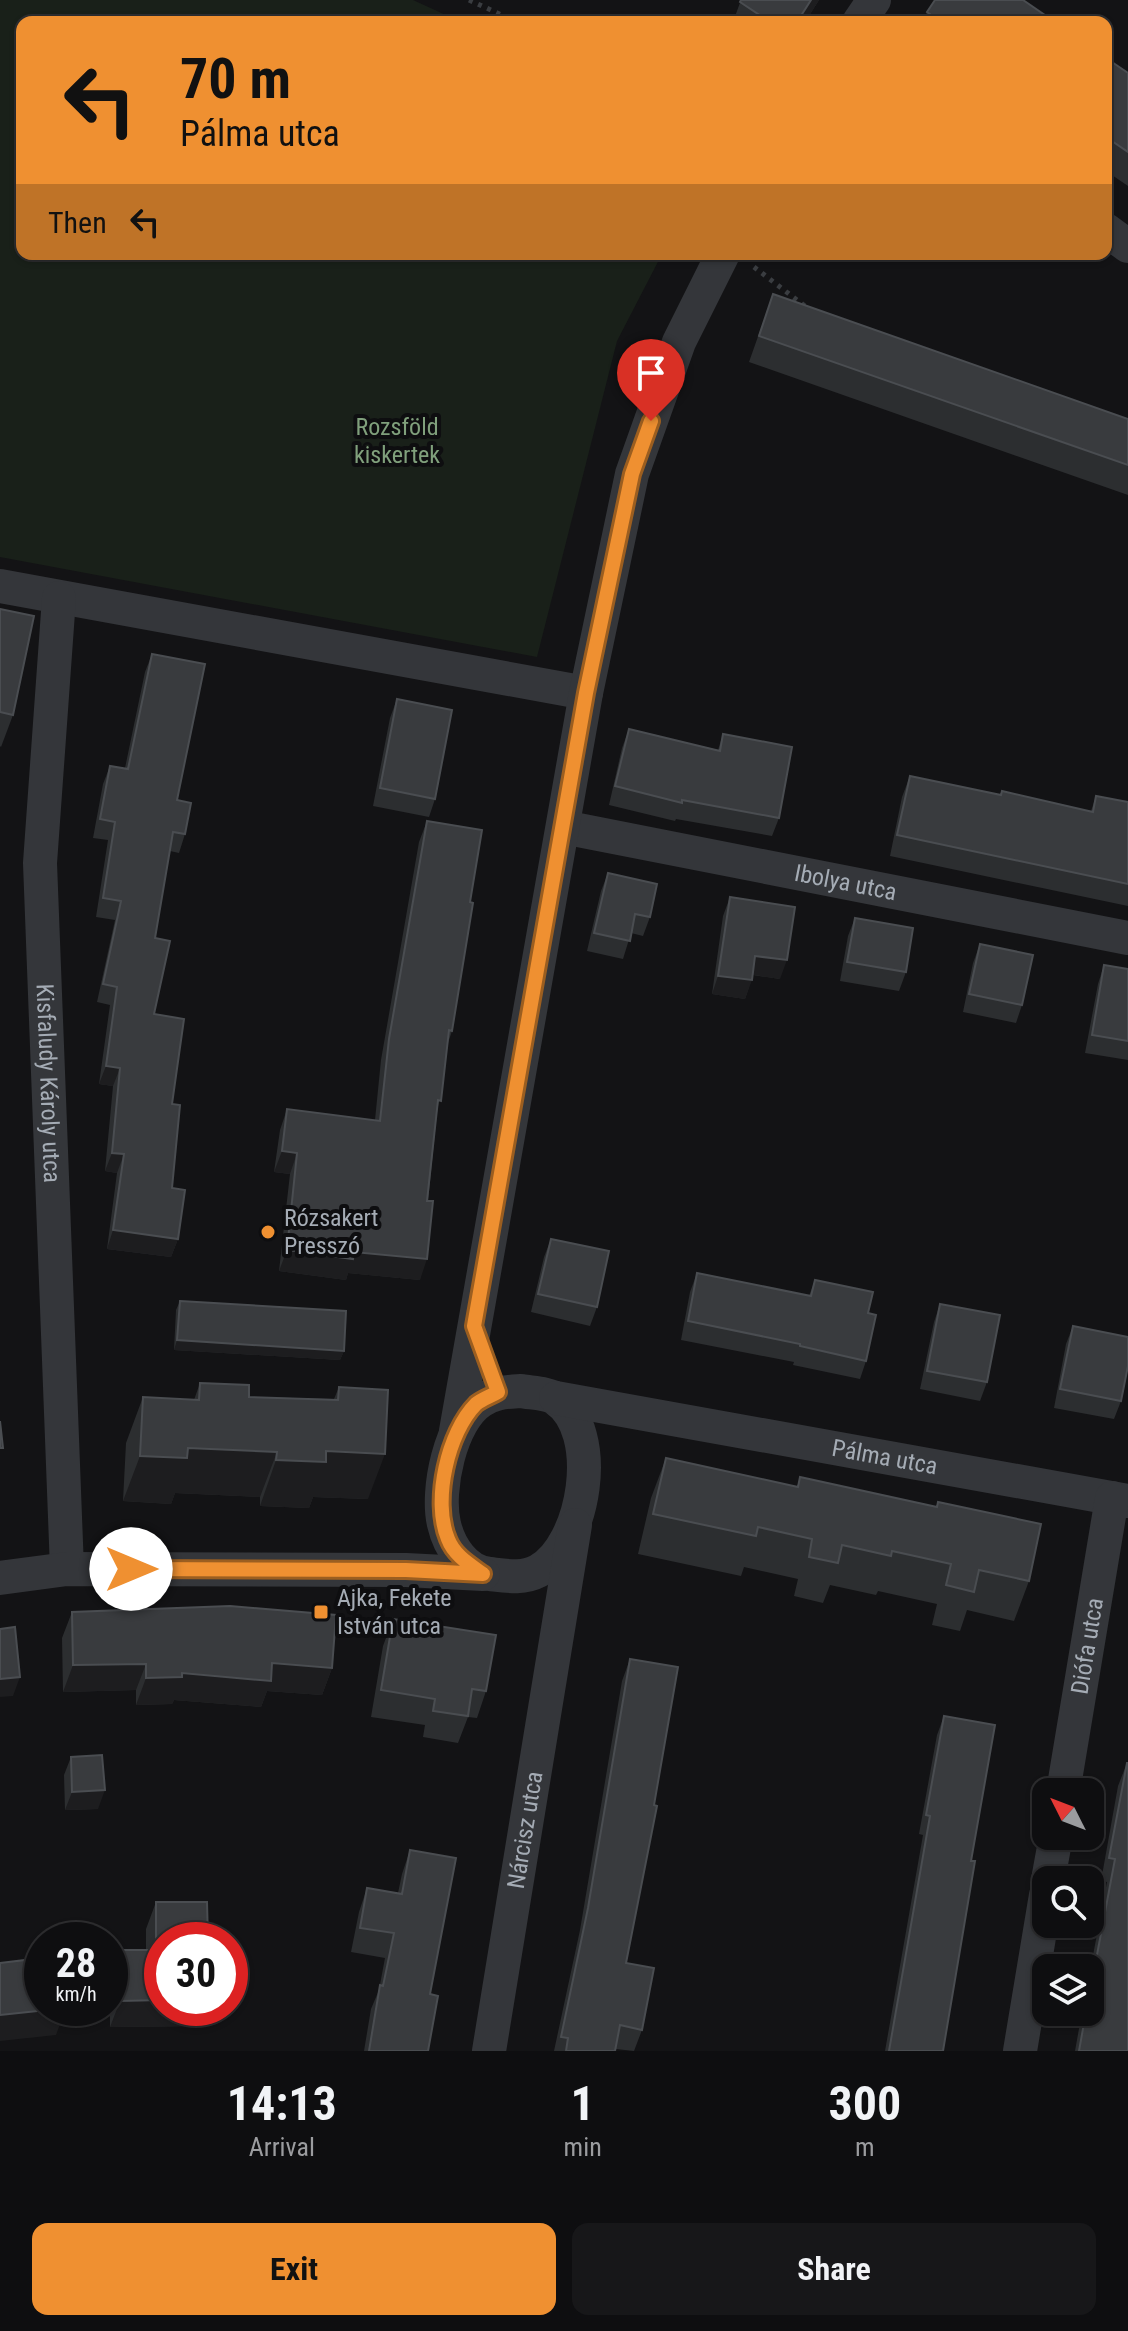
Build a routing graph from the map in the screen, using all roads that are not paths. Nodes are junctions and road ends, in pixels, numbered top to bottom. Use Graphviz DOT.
graph roads {
  1 [pos="735,260"];
  2 [pos="0,586"];
  3 [pos="59,598"];
  4 [pos="586,693"];
  5 [pos="563,827"];
  6 [pos="1128,938"];
  7 [pos="474,1326"];
  8 [pos="498,1392"];
  9 [pos="556,1398"];
  10 [pos="640,1414"];
  11 [pos="456,1431"];
  12 [pos="585,1454"];
  13 [pos="1120,1500"];
  14 [pos="575,1525"];
  15 [pos="448,1540"];
  16 [pos="67,1569"];
  17 [pos="406,1570"];
  18 [pos="538,1571"];
  19 [pos="483,1574"];
  20 [pos="0,1578"];
  21 [pos="561,1610"];
  22 [pos="1066,1778"];
  23 [pos="1039,1938"];
  24 [pos="489,2051"];
  25 [pos="1020,2051"];
  1 -- 4 [label="street"];
  2 -- 3 [label="street"];
  3 -- 4 [label="street"];
  3 -- 16 [label="street, Kisfaludy Károly utca"];
  4 -- 5 [label="street"];
  5 -- 6 [label="street, Ibolya utca"];
  5 -- 7 [label="street"];
  7 -- 8 [label="street"];
  7 -- 11 [label="street"];
  8 -- 9 [label="street, Pálma utca"];
  8 -- 11 [label="street"];
  9 -- 10 [label="street, Pálma utca"];
  9 -- 12 [label="street"];
  10 -- 12 [label="street"];
  10 -- 13 [label="street, Pálma utca"];
  11 -- 15 [label="street"];
  12 -- 14 [label="street"];
  13 -- 22 [label="street, Diófa utca"];
  14 -- 18 [label="street"];
  14 -- 21 [label="street, Nárcisz utca"];
  15 -- 17 [label="street"];
  15 -- 19 [label="street"];
  16 -- 17 [label="street"];
  16 -- 20 [label="street"];
  17 -- 19 [label="street"];
  18 -- 19 [label="street"];
  18 -- 21 [label="street"];
  21 -- 24 [label="street, Nárcisz utca"];
  23 -- 25 [label="street"];
}
